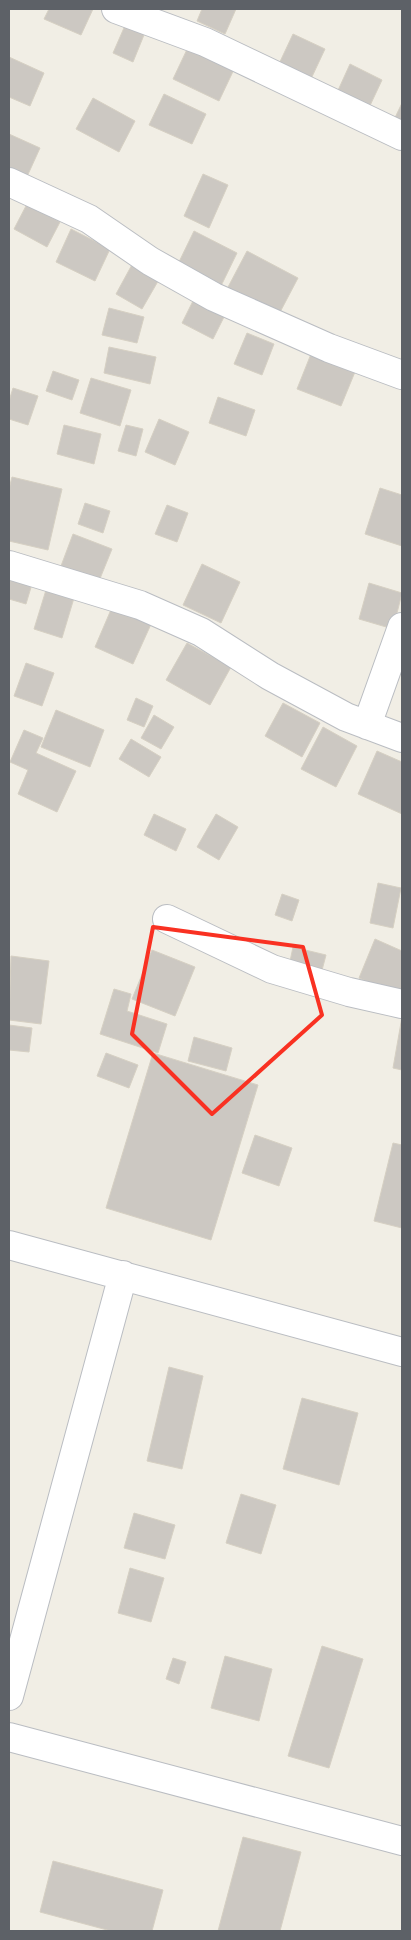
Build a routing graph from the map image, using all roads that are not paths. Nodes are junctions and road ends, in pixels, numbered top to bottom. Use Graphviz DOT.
graph roads {
  1 [pos="116,9"];
  2 [pos="402,136"];
  3 [pos="9,182"];
  4 [pos="402,375"];
  5 [pos="9,565"];
  6 [pos="402,626"];
  7 [pos="367,725"];
  8 [pos="402,738"];
  9 [pos="167,919"];
  10 [pos="402,1004"];
  11 [pos="9,1245"];
  12 [pos="123,1275"];
  13 [pos="402,1352"];
  14 [pos="9,1696"];
  15 [pos="9,1736"];
  16 [pos="402,1841"];
  1 -- 2 [label="street"];
  3 -- 4 [label="street"];
  5 -- 7 [label="street"];
  6 -- 7 [label="street"];
  7 -- 8 [label="street"];
  9 -- 10 [label="street"];
  11 -- 12 [label="street"];
  12 -- 13 [label="street"];
  12 -- 14 [label="street"];
  15 -- 16 [label="street"];
}
